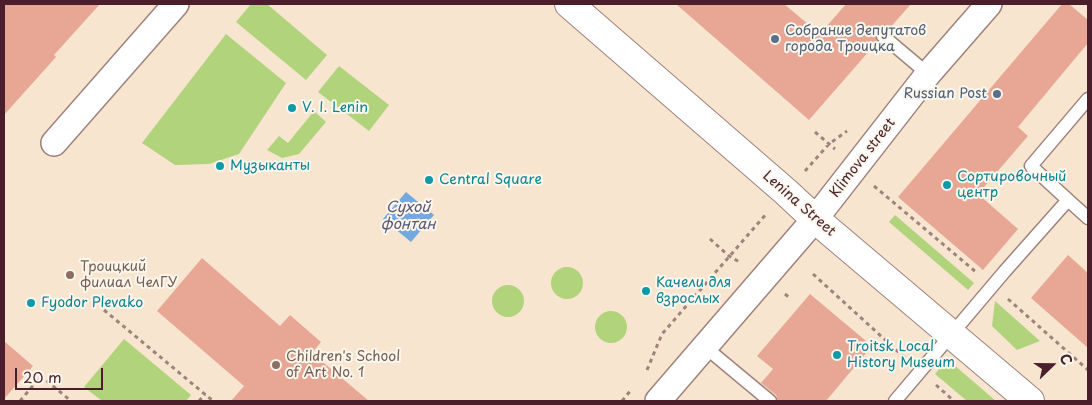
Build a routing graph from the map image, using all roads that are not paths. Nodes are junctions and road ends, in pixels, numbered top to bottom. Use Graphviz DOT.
graph roads {
  1 [pos="176,4"];
  2 [pos="569,4"];
  3 [pos="989,4"];
  4 [pos="883,36"];
  5 [pos="928,74"];
  6 [pos="1088,99"];
  7 [pos="54,143"];
  8 [pos="1068,200"];
  9 [pos="1088,218"];
  10 [pos="815,219"];
  11 [pos="952,334"];
  12 [pos="705,347"];
  13 [pos="658,401"];
  14 [pos="770,401"];
  15 [pos="896,401"];
  16 [pos="1030,401"];
  1 -- 7 [label="street"];
  2 -- 10 [label="street, Lenina Street"];
  3 -- 5 [label="street, Klimova street"];
  4 -- 5 [label="lane"];
  5 -- 10 [label="street, Klimova street"];
  6 -- 8 [label="lane"];
  8 -- 9 [label="lane"];
  8 -- 11 [label="lane"];
  10 -- 11 [label="street, Lenina Street"];
  10 -- 12 [label="street, Klimova street"];
  11 -- 15 [label="lane"];
  11 -- 16 [label="street, Lenina Street"];
  12 -- 13 [label="street, Klimova street"];
  12 -- 14 [label="lane"];
}
